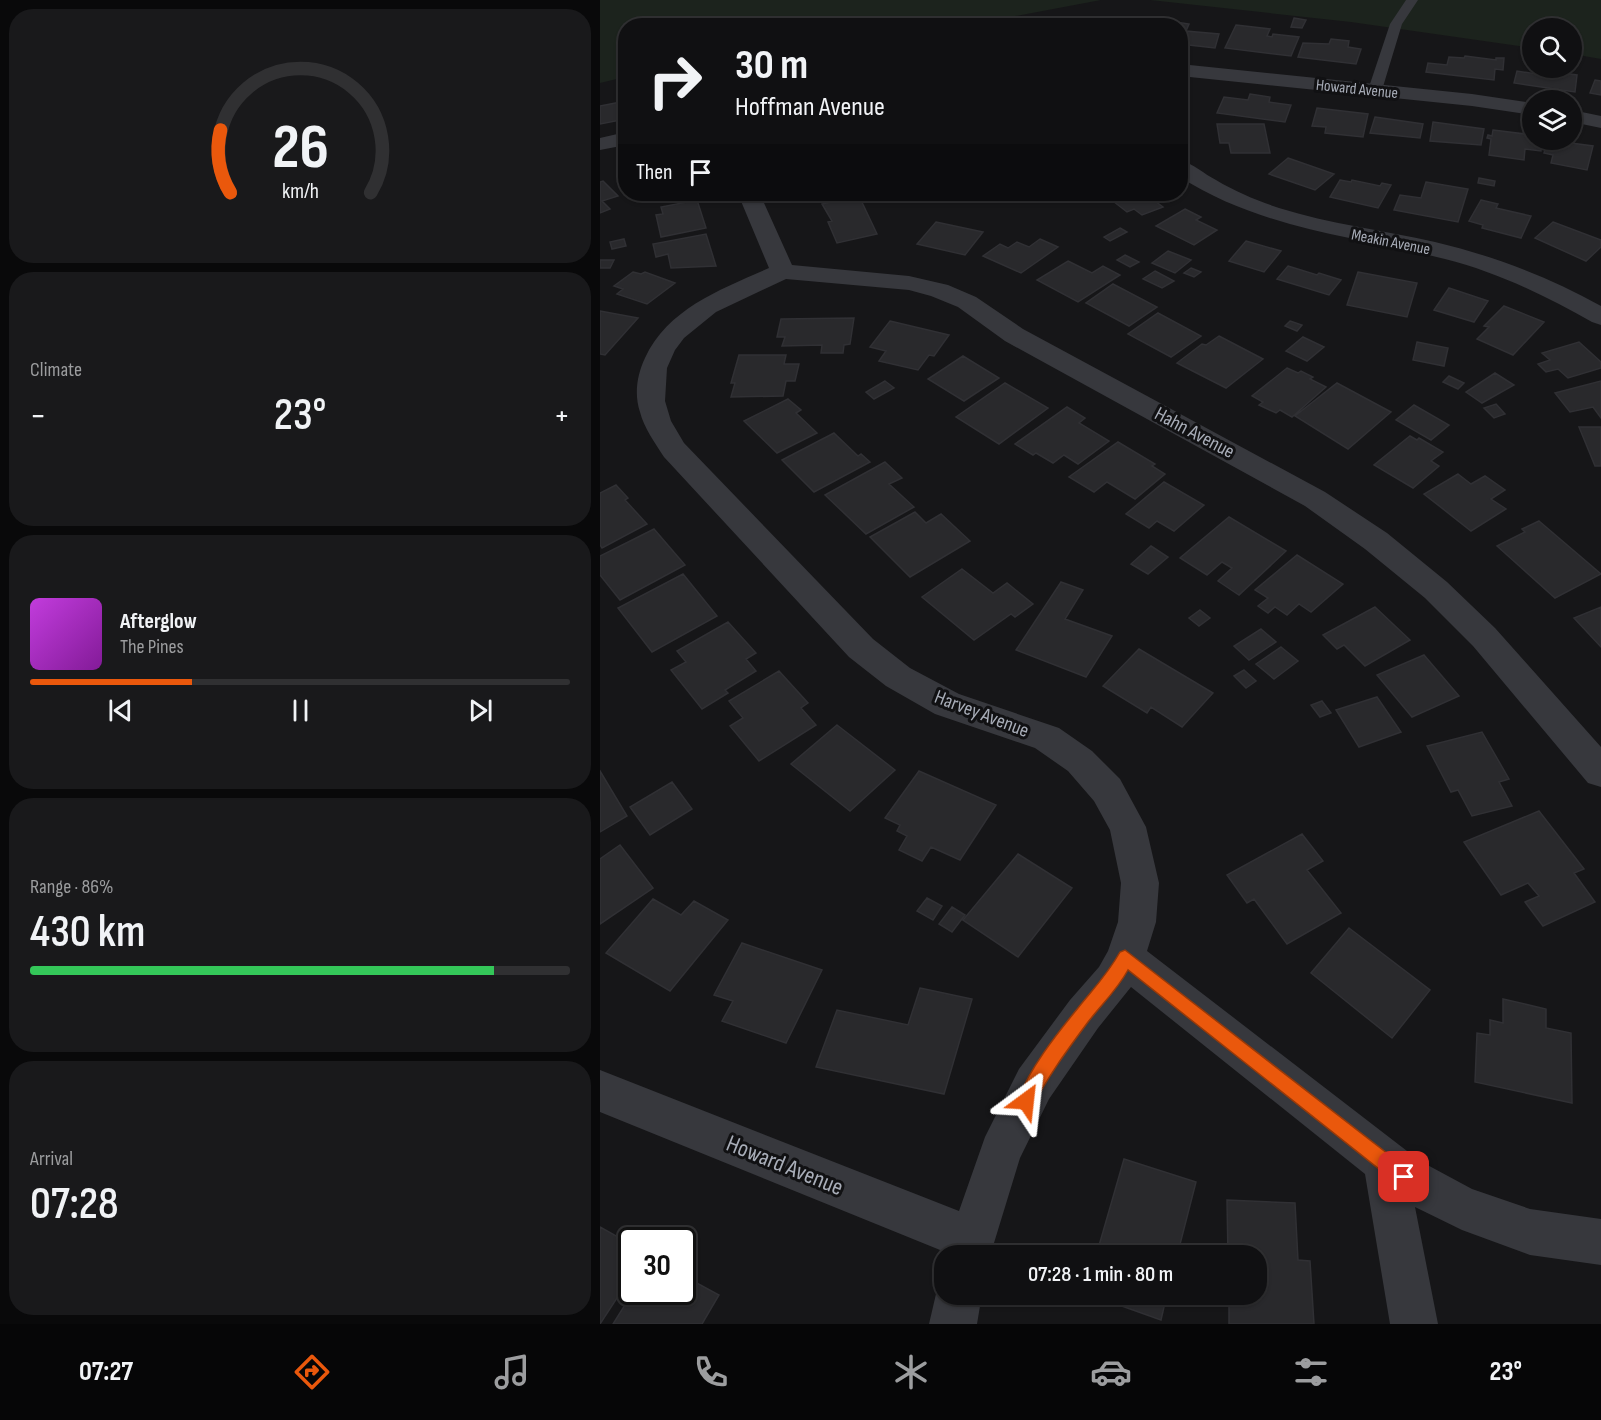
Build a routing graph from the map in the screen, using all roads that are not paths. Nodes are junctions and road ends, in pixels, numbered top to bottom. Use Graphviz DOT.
graph roads {
  1 [pos="1412,0"];
  2 [pos="1188,72"];
  3 [pos="1375,90"];
  4 [pos="1522,108"];
  5 [pos="1582,118"];
  6 [pos="1601,122"];
  7 [pos="618,140"];
  8 [pos="600,144"];
  9 [pos="1188,172"];
  10 [pos="752,201"];
  11 [pos="783,271"];
  12 [pos="1601,317"];
  13 [pos="1601,772"];
  14 [pos="1125,958"];
  15 [pos="600,1091"];
  16 [pos="1385,1164"];
  17 [pos="1601,1242"];
  18 [pos="964,1245"];
  19 [pos="970,1245"];
  20 [pos="956,1305"];
  21 [pos="953,1324"];
  22 [pos="1414,1324"];
  1 -- 3 [label="lane"];
  2 -- 3 [label="street, Howard Avenue"];
  3 -- 4 [label="street, Howard Avenue"];
  5 -- 6 [label="street"];
  7 -- 8 [label="street"];
  9 -- 12 [label="street, Meakin Avenue"];
  10 -- 11 [label="street"];
  11 -- 13 [label="street, Hahn Avenue"];
  11 -- 14 [label="street, Harvey Avenue"];
  14 -- 16 [label="street"];
  14 -- 19 [label="street, Harvey Avenue"];
  15 -- 18 [label="street, Howard Avenue"];
  16 -- 17 [label="street"];
  16 -- 22 [label="street"];
  20 -- 21 [label="street"];
}
